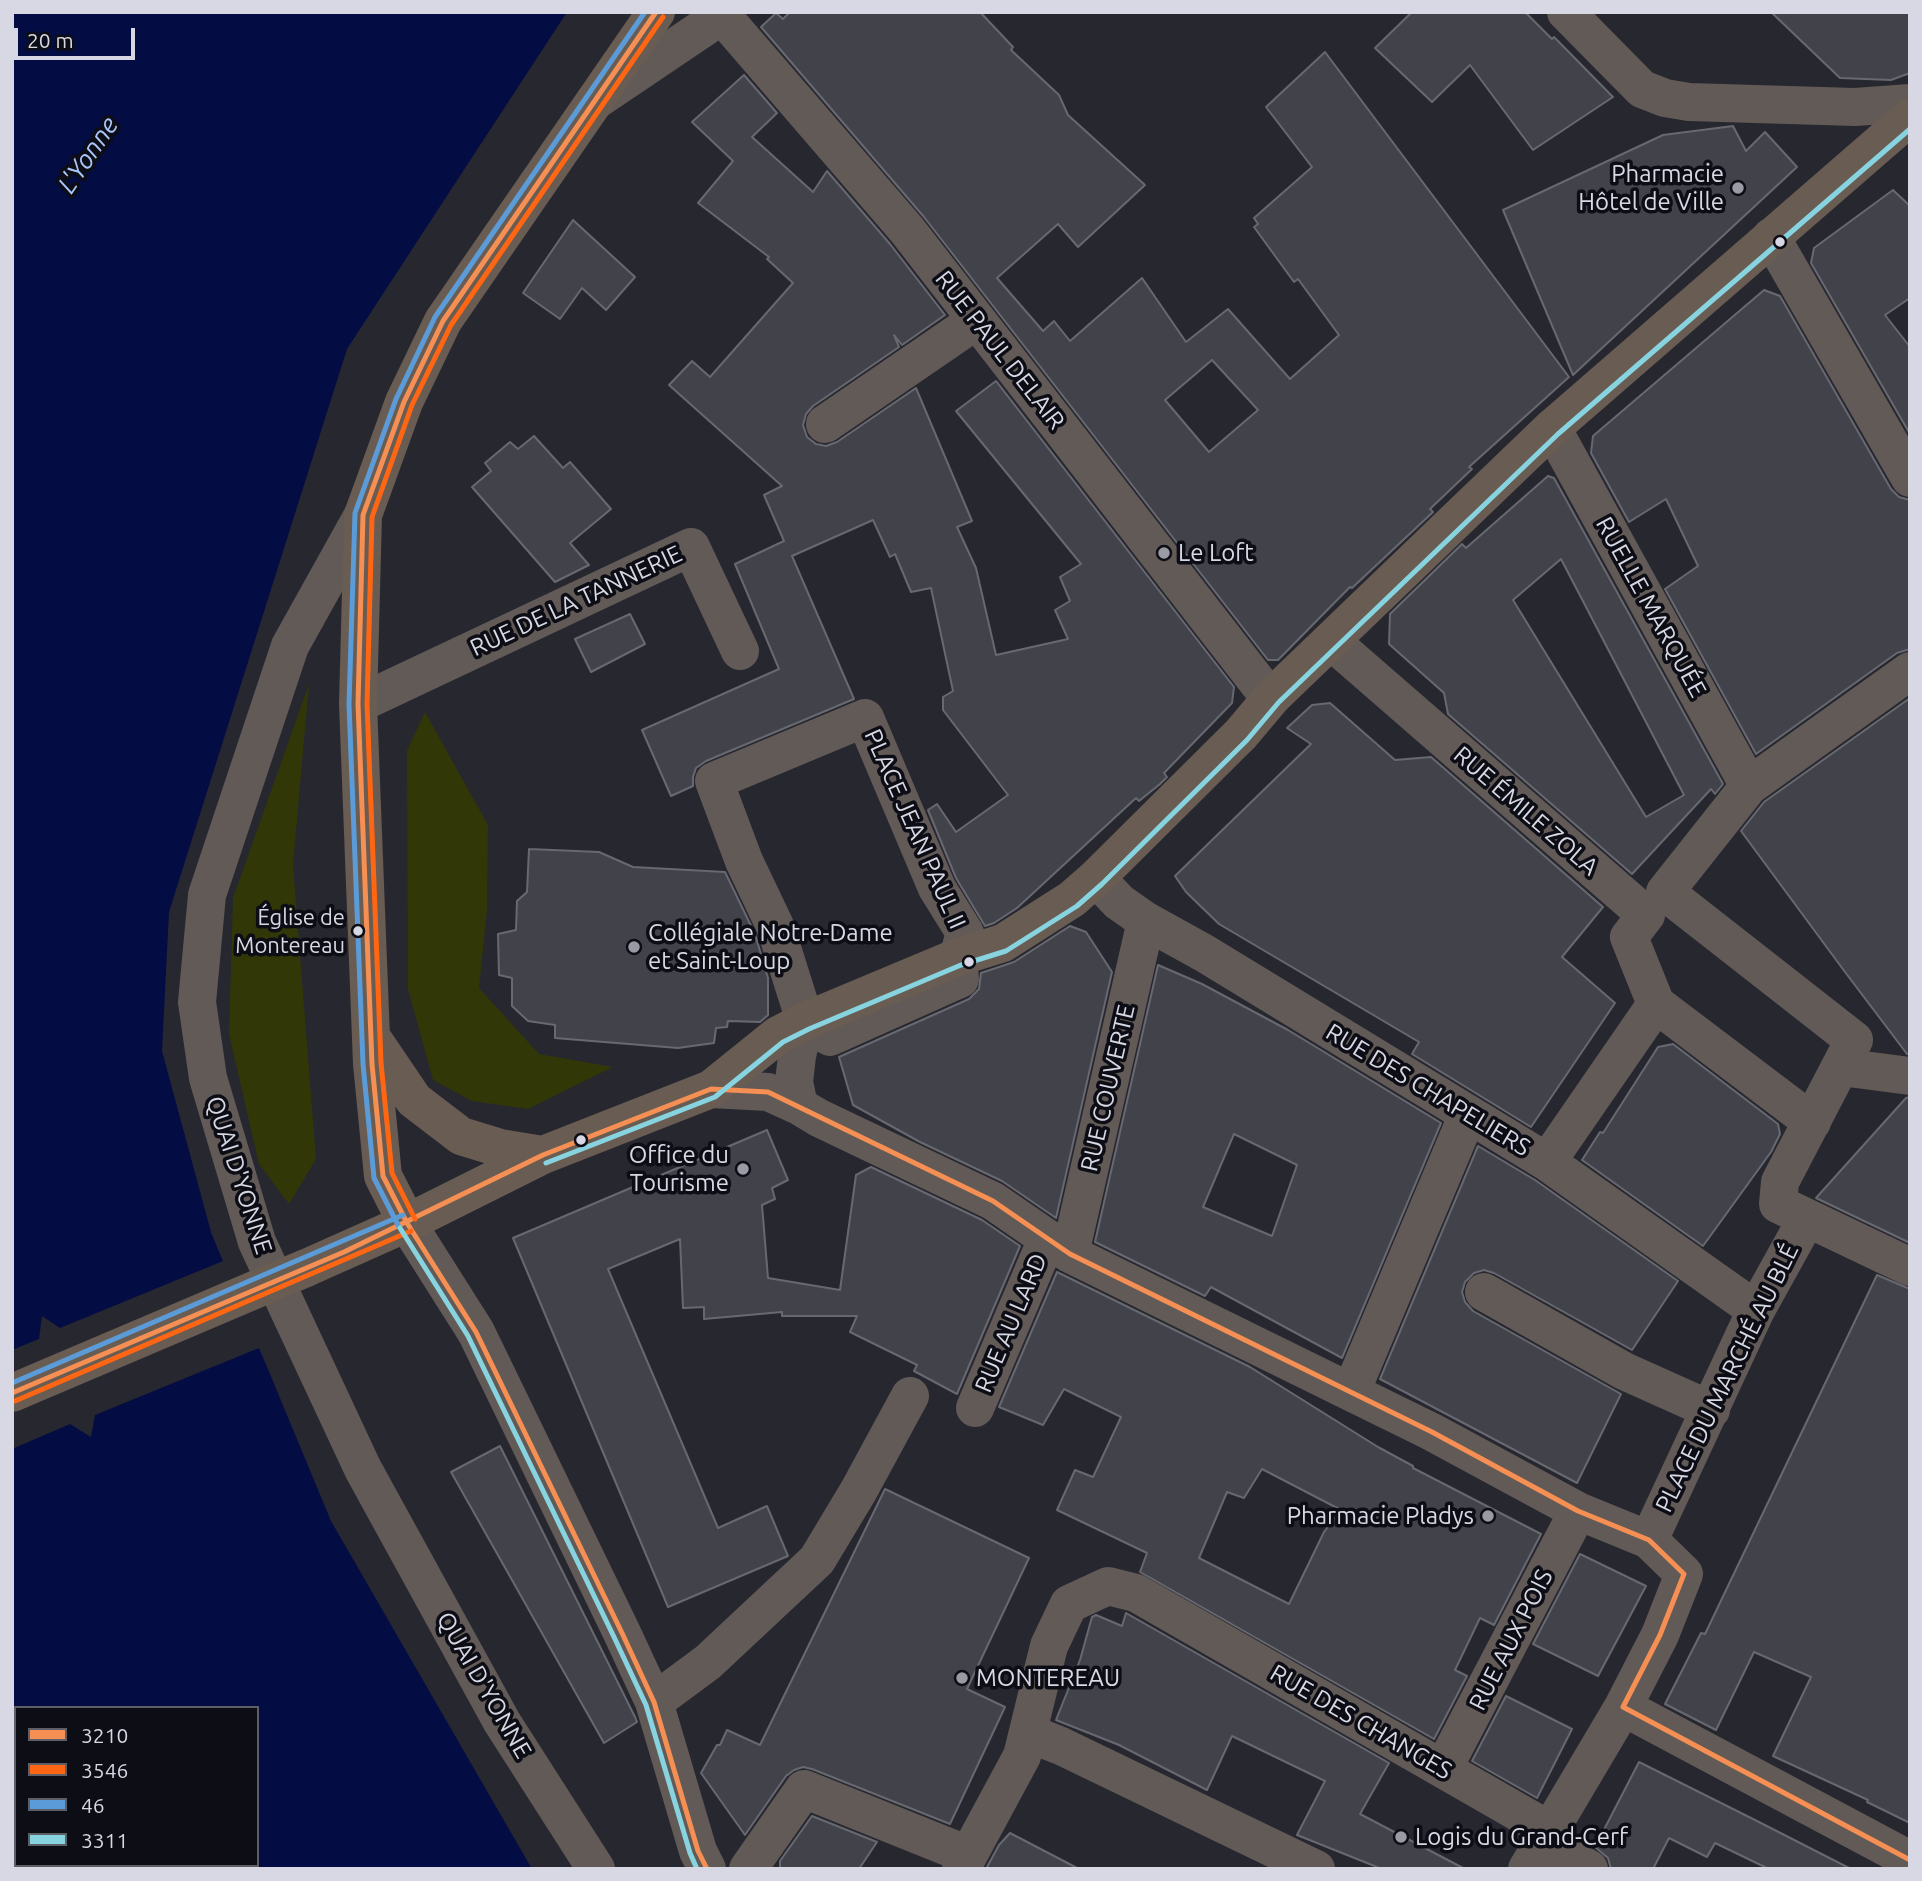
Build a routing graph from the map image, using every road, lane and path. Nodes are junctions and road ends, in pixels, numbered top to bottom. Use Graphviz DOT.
graph roads {
  1 [pos="656,12"];
  2 [pos="723,14"];
  3 [pos="1575,15"];
  4 [pos="593,103"];
  5 [pos="1910,103"];
  6 [pos="1910,117"];
  7 [pos="1771,237"];
  8 [pos="977,320"];
  9 [pos="825,424"];
  10 [pos="1552,428"];
  11 [pos="1910,478"];
  12 [pos="363,515"];
  13 [pos="1331,641"];
  14 [pos="740,651"];
  15 [pos="1910,671"];
  16 [pos="1273,696"];
  17 [pos="358,704"];
  18 [pos="1749,786"];
  19 [pos="1096,878"];
  20 [pos="1656,904"];
  21 [pos="1146,921"];
  22 [pos="958,957"];
  23 [pos="1656,1004"];
  24 [pos="805,1021"];
  25 [pos="371,1037"];
  26 [pos="1840,1066"];
  27 [pos="1910,1076"];
  28 [pos="711,1088"];
  29 [pos="799,1106"];
  30 [pos="1468,1114"];
  31 [pos="1812,1122"];
  32 [pos="543,1155"];
  33 [pos="1547,1162"];
  34 [pos="1792,1211"];
  35 [pos="407,1223"];
  36 [pos="1058,1247"];
  37 [pos="1910,1267"];
  38 [pos="1484,1292"];
  39 [pos="1756,1310"];
  40 [pos="1351,1392"];
  41 [pos="12,1393"];
  42 [pos="909,1396"];
  43 [pos="975,1408"];
  44 [pos="1711,1410"];
  45 [pos="1578,1511"];
  46 [pos="1649,1540"];
  47 [pos="654,1702"];
  48 [pos="1623,1707"];
  49 [pos="1028,1733"];
  50 [pos="1443,1769"];
  51 [pos="1540,1847"];
  52 [pos="1910,1860"];
  53 [pos="965,1862"];
  54 [pos="1300,1862"];
  55 [pos="596,1869"];
  56 [pos="706,1869"];
  57 [pos="748,1869"];
  58 [pos="1589,1869"];
  1 -- 4 [label="main road"];
  2 -- 4 [label="street"];
  2 -- 8 [label="street, RUE PAUL DELAIR"];
  3 -- 5 [label="street"];
  4 -- 12 [label="main road"];
  6 -- 7 [label="main road"];
  7 -- 10 [label="main road"];
  7 -- 11 [label="street"];
  8 -- 9 [label="street"];
  8 -- 16 [label="street, RUE PAUL DELAIR"];
  10 -- 13 [label="main road"];
  10 -- 18 [label="street, RUELLE MARQUÉE"];
  12 -- 17 [label="main road"];
  12 -- 55 [label="street, QUAI D'YONNE"];
  13 -- 16 [label="main road"];
  13 -- 20 [label="street, RUE ÉMILE ZOLA"];
  14 -- 17 [label="street, RUE DE LA TANNERIE"];
  15 -- 18 [label="street"];
  16 -- 19 [label="main road"];
  17 -- 25 [label="main road"];
  18 -- 20 [label="street"];
  19 -- 21 [label="street, RUE DES CHAPELIERS"];
  19 -- 22 [label="main road"];
  20 -- 23 [label="street"];
  20 -- 26 [label="street, RUE ÉMILE ZOLA"];
  21 -- 30 [label="street, RUE DES CHAPELIERS"];
  21 -- 36 [label="street, RUE COUVERTE"];
  22 -- 24 [label="main road"];
  22 -- 24 [label="street, PLACE JEAN PAUL II"];
  23 -- 31 [label="street"];
  23 -- 33 [label="street"];
  24 -- 28 [label="main road"];
  24 -- 29 [label="street"];
  25 -- 32 [label="main road"];
  25 -- 35 [label="main road"];
  26 -- 27 [label="street"];
  26 -- 31 [label="street, PLACE DU MARCHÉ AU BLÉ"];
  28 -- 29 [label="street"];
  28 -- 32 [label="main road"];
  29 -- 36 [label="street"];
  30 -- 33 [label="street, RUE DES CHAPELIERS"];
  30 -- 40 [label="street"];
  31 -- 34 [label="street, PLACE DU MARCHÉ AU BLÉ"];
  32 -- 35 [label="main road"];
  33 -- 39 [label="street, RUE DES CHAPELIERS"];
  34 -- 37 [label="street"];
  34 -- 39 [label="street, PLACE DU MARCHÉ AU BLÉ"];
  35 -- 41 [label="main road, bridge"];
  35 -- 47 [label="street"];
  36 -- 40 [label="street"];
  36 -- 43 [label="street, RUE AU LARD"];
  38 -- 44 [label="street"];
  39 -- 44 [label="street, PLACE DU MARCHÉ AU BLÉ"];
  40 -- 45 [label="street"];
  42 -- 47 [label="street"];
  44 -- 46 [label="street, PLACE DU MARCHÉ AU BLÉ"];
  45 -- 46 [label="street"];
  45 -- 50 [label="street, RUE AUX POIS"];
  46 -- 48 [label="street"];
  47 -- 56 [label="street"];
  48 -- 51 [label="street"];
  48 -- 52 [label="street"];
  49 -- 50 [label="street, RUE DES CHANGES"];
  49 -- 53 [label="street, RUE DES CHANGES"];
  49 -- 54 [label="street"];
  50 -- 51 [label="street, RUE DES CHANGES"];
  51 -- 58 [label="street, RUE DES CHANGES"];
  53 -- 57 [label="street"];
}
